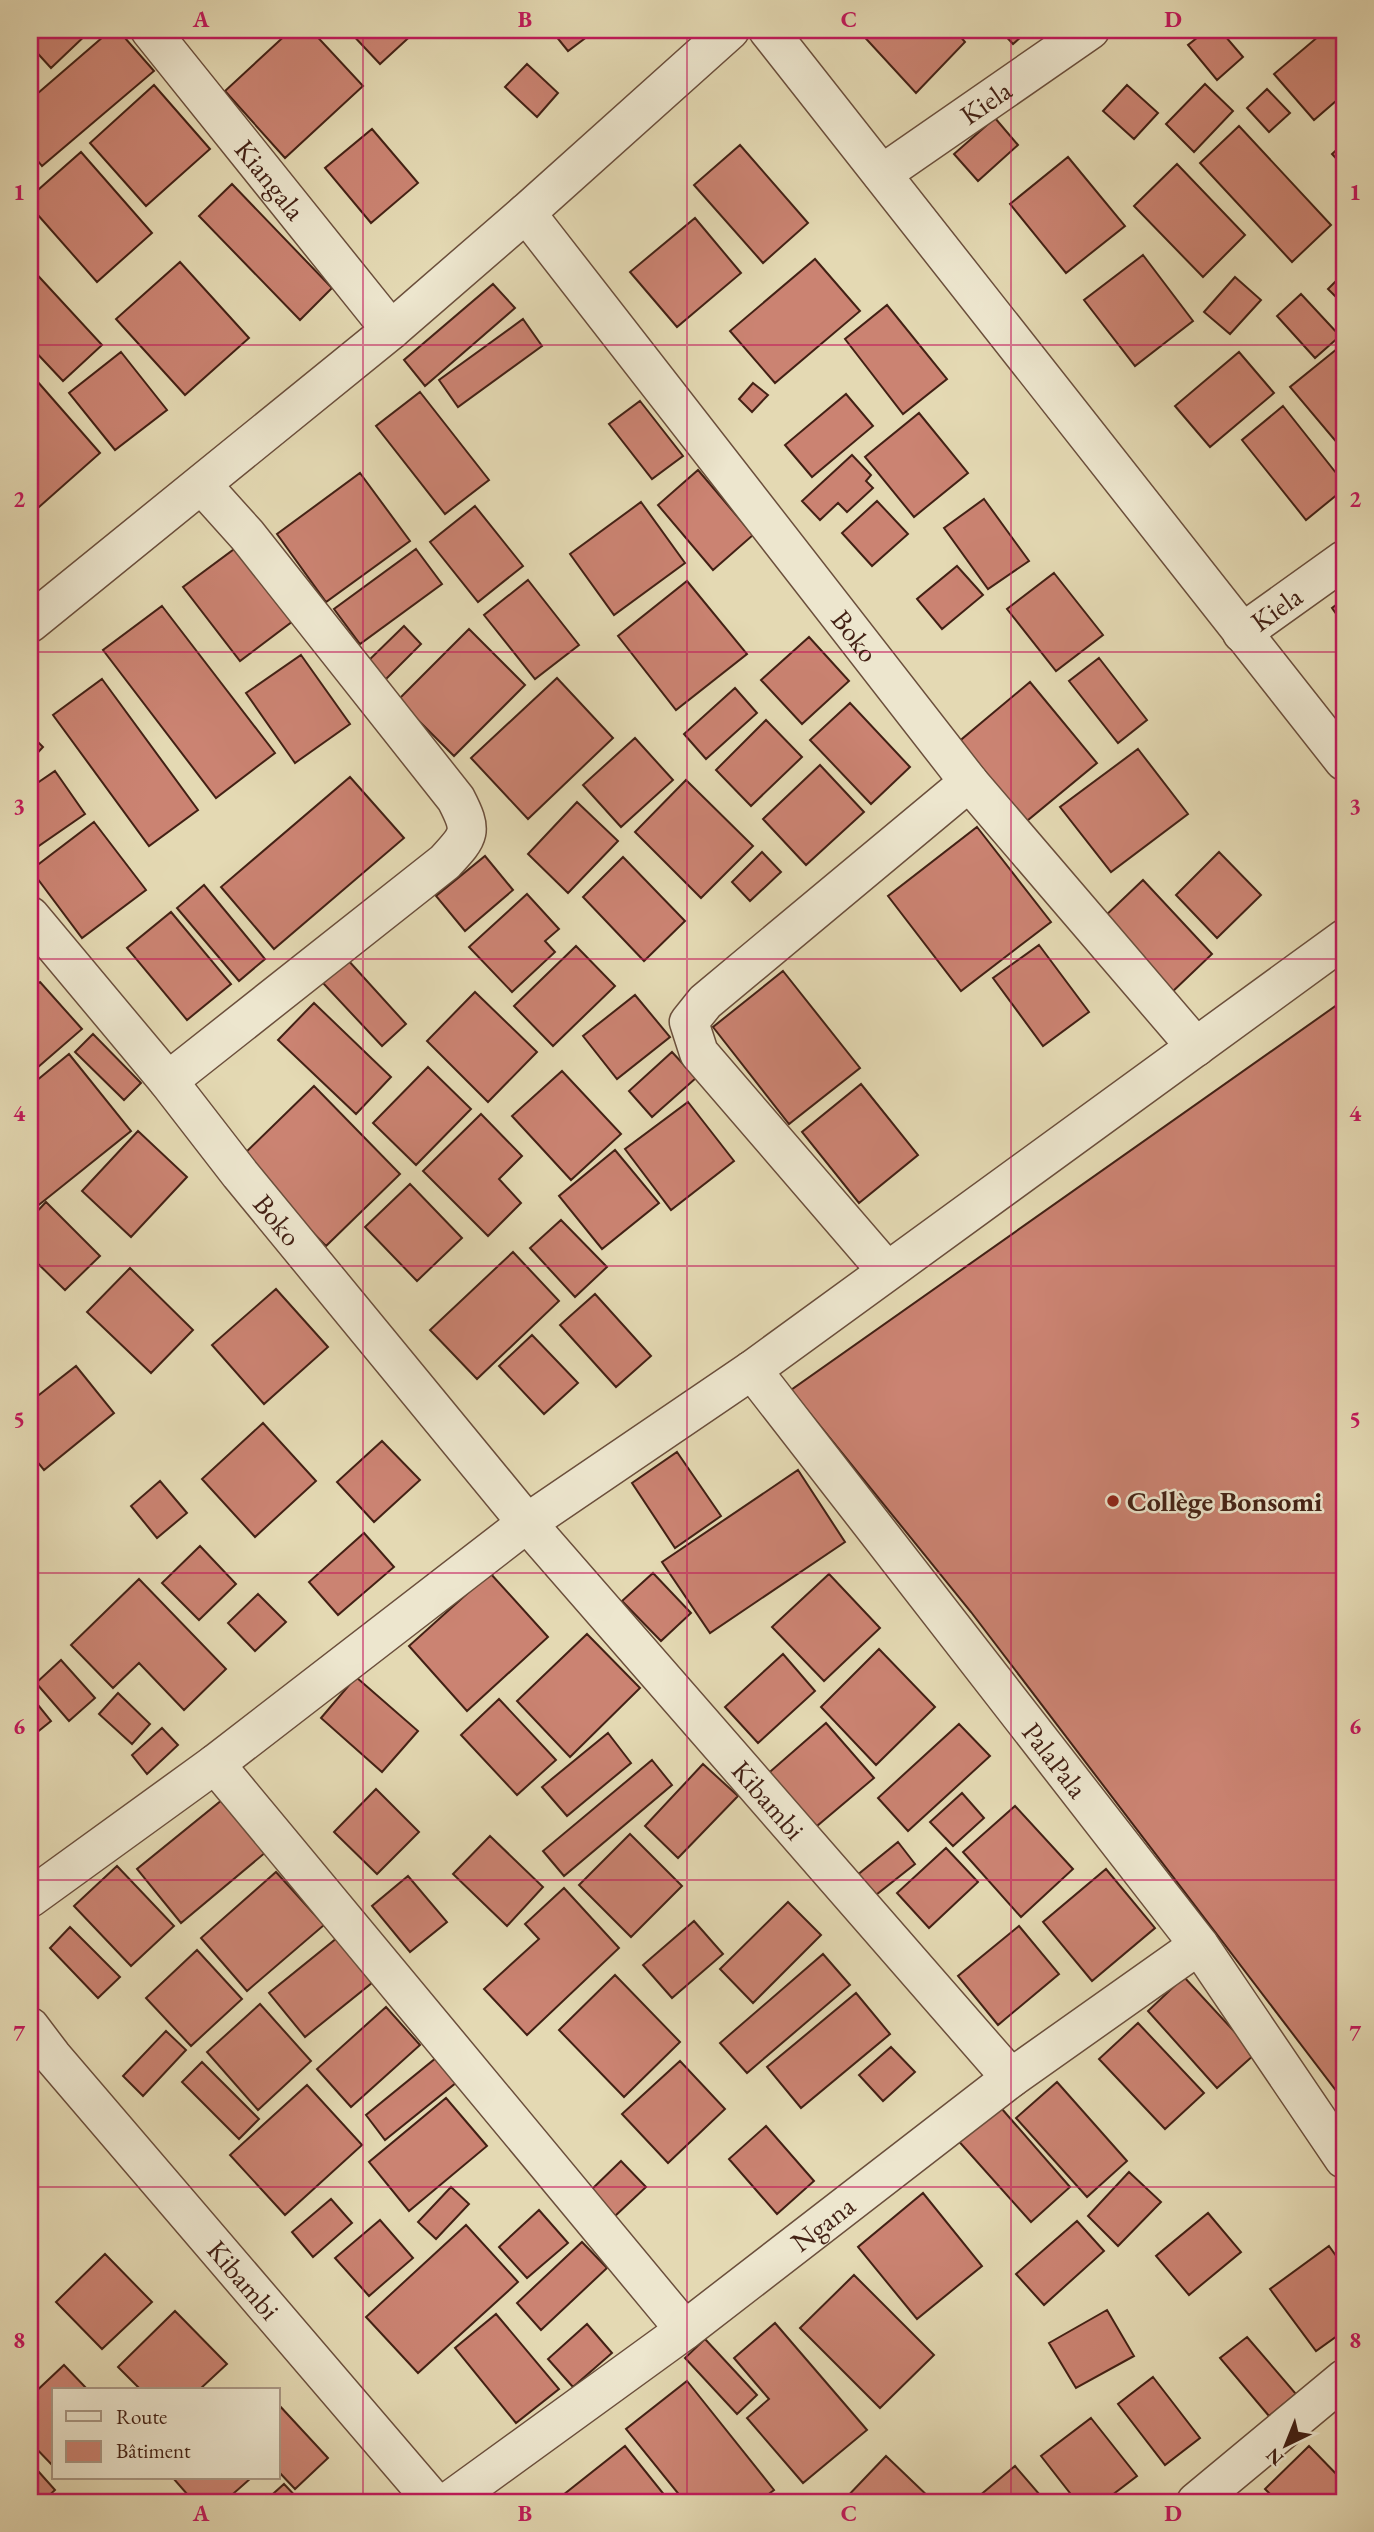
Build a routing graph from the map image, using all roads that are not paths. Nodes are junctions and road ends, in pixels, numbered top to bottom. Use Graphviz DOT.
graph roads {
  1 [pos="150,30"];
  2 [pos="730,30"];
  3 [pos="768,30"];
  4 [pos="1090,30"];
  5 [pos="882,174"];
  6 [pos="526,213"];
  7 [pos="391,330"];
  8 [pos="202,485"];
  9 [pos="1344,560"];
  10 [pos="30,623"];
  11 [pos="1242,633"];
  12 [pos="1344,761"];
  13 [pos="969,782"];
  14 [pos="30,916"];
  15 [pos="1344,939"];
  16 [pos="1196,1047"];
  17 [pos="168,1081"];
  18 [pos="886,1270"];
  19 [pos="752,1370"];
  20 [pos="527,1523"];
  21 [pos="215,1764"];
  22 [pos="30,1898"];
  23 [pos="1199,1945"];
  24 [pos="37,2052"];
  25 [pos="1010,2078"];
  26 [pos="1344,2159"];
  27 [pos="685,2330"];
  28 [pos="1344,2379"];
  29 [pos="434,2502"];
  30 [pos="448,2502"];
  31 [pos="1196,2502"];
  1 -- 7 [label="street, Kiangala"];
  2 -- 6 [label="street"];
  3 -- 5 [label="street"];
  4 -- 5 [label="street, Kiela"];
  5 -- 11 [label="street"];
  6 -- 7 [label="street"];
  6 -- 13 [label="street, Boko"];
  7 -- 8 [label="street"];
  8 -- 10 [label="street"];
  8 -- 17 [label="street"];
  9 -- 11 [label="street, Kiela"];
  11 -- 12 [label="street"];
  13 -- 16 [label="street, Boko"];
  13 -- 18 [label="street"];
  14 -- 17 [label="street, Boko"];
  15 -- 16 [label="street"];
  16 -- 18 [label="street"];
  17 -- 20 [label="street, Boko"];
  18 -- 19 [label="street"];
  19 -- 20 [label="street"];
  19 -- 23 [label="street, PalaPala"];
  20 -- 21 [label="street"];
  20 -- 25 [label="street, Kibambi"];
  21 -- 22 [label="street"];
  21 -- 27 [label="street"];
  23 -- 25 [label="street, Ngana"];
  23 -- 26 [label="street, PalaPala"];
  24 -- 29 [label="street, Kibambi"];
  25 -- 27 [label="street, Ngana"];
  27 -- 30 [label="street, Ngana"];
  28 -- 31 [label="street"];
}
